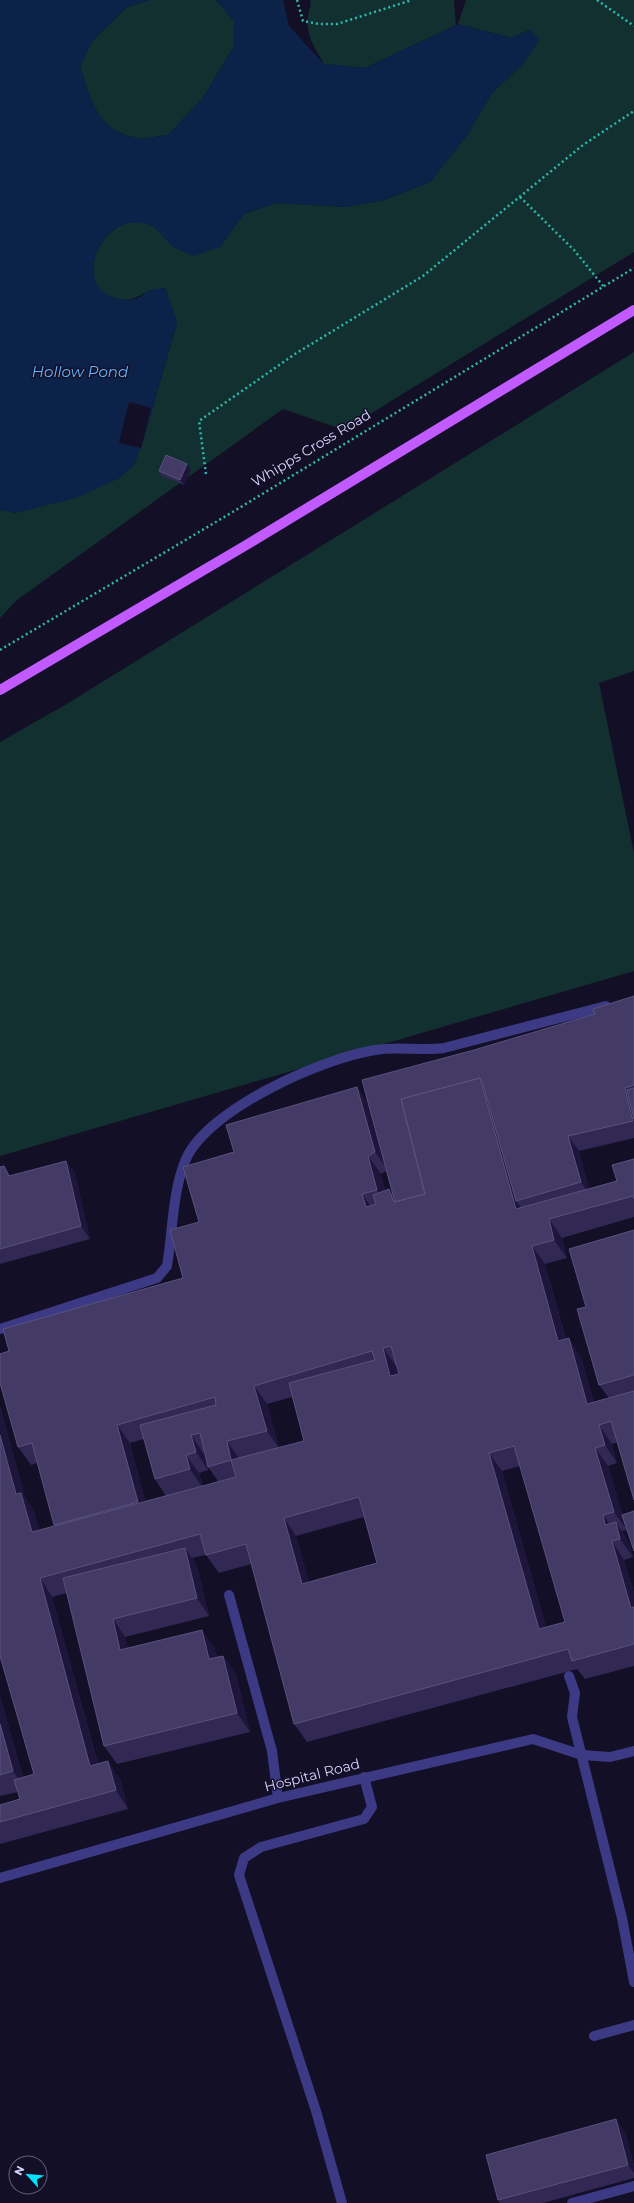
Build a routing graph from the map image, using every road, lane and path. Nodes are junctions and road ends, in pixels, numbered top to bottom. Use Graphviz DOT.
graph roads {
  1 [pos="297,0"];
  2 [pos="412,0"];
  3 [pos="597,0"];
  4 [pos="634,26"];
  5 [pos="634,111"];
  6 [pos="520,197"];
  7 [pos="634,268"];
  8 [pos="604,286"];
  9 [pos="634,310"];
  10 [pos="206,474"];
  11 [pos="0,650"];
  12 [pos="0,690"];
  13 [pos="615,1004"];
  14 [pos="0,1329"];
  15 [pos="229,1595"];
  16 [pos="569,1676"];
  17 [pos="634,1751"];
  18 [pos="582,1755"];
  19 [pos="364,1777"];
  20 [pos="278,1798"];
  21 [pos="0,1878"];
  22 [pos="634,1982"];
  23 [pos="634,2025"];
  24 [pos="594,2036"];
  25 [pos="634,2186"];
  26 [pos="342,2203"];
  27 [pos="572,2203"];
  1 -- 2 [label="path"];
  3 -- 4 [label="path"];
  5 -- 6 [label="path"];
  6 -- 8 [label="path"];
  6 -- 10 [label="path"];
  7 -- 8 [label="path, Whipps Cross Road"];
  8 -- 11 [label="path, Whipps Cross Road"];
  9 -- 12 [label="main road"];
  13 -- 14 [label="lane"];
  15 -- 20 [label="lane"];
  16 -- 18 [label="lane"];
  17 -- 18 [label="lane, Hospital Road"];
  18 -- 19 [label="lane, Hospital Road"];
  18 -- 22 [label="lane"];
  19 -- 20 [label="lane, Hospital Road"];
  19 -- 26 [label="lane"];
  20 -- 21 [label="lane, Hospital Road"];
  23 -- 24 [label="lane"];
  25 -- 27 [label="lane"];
}
